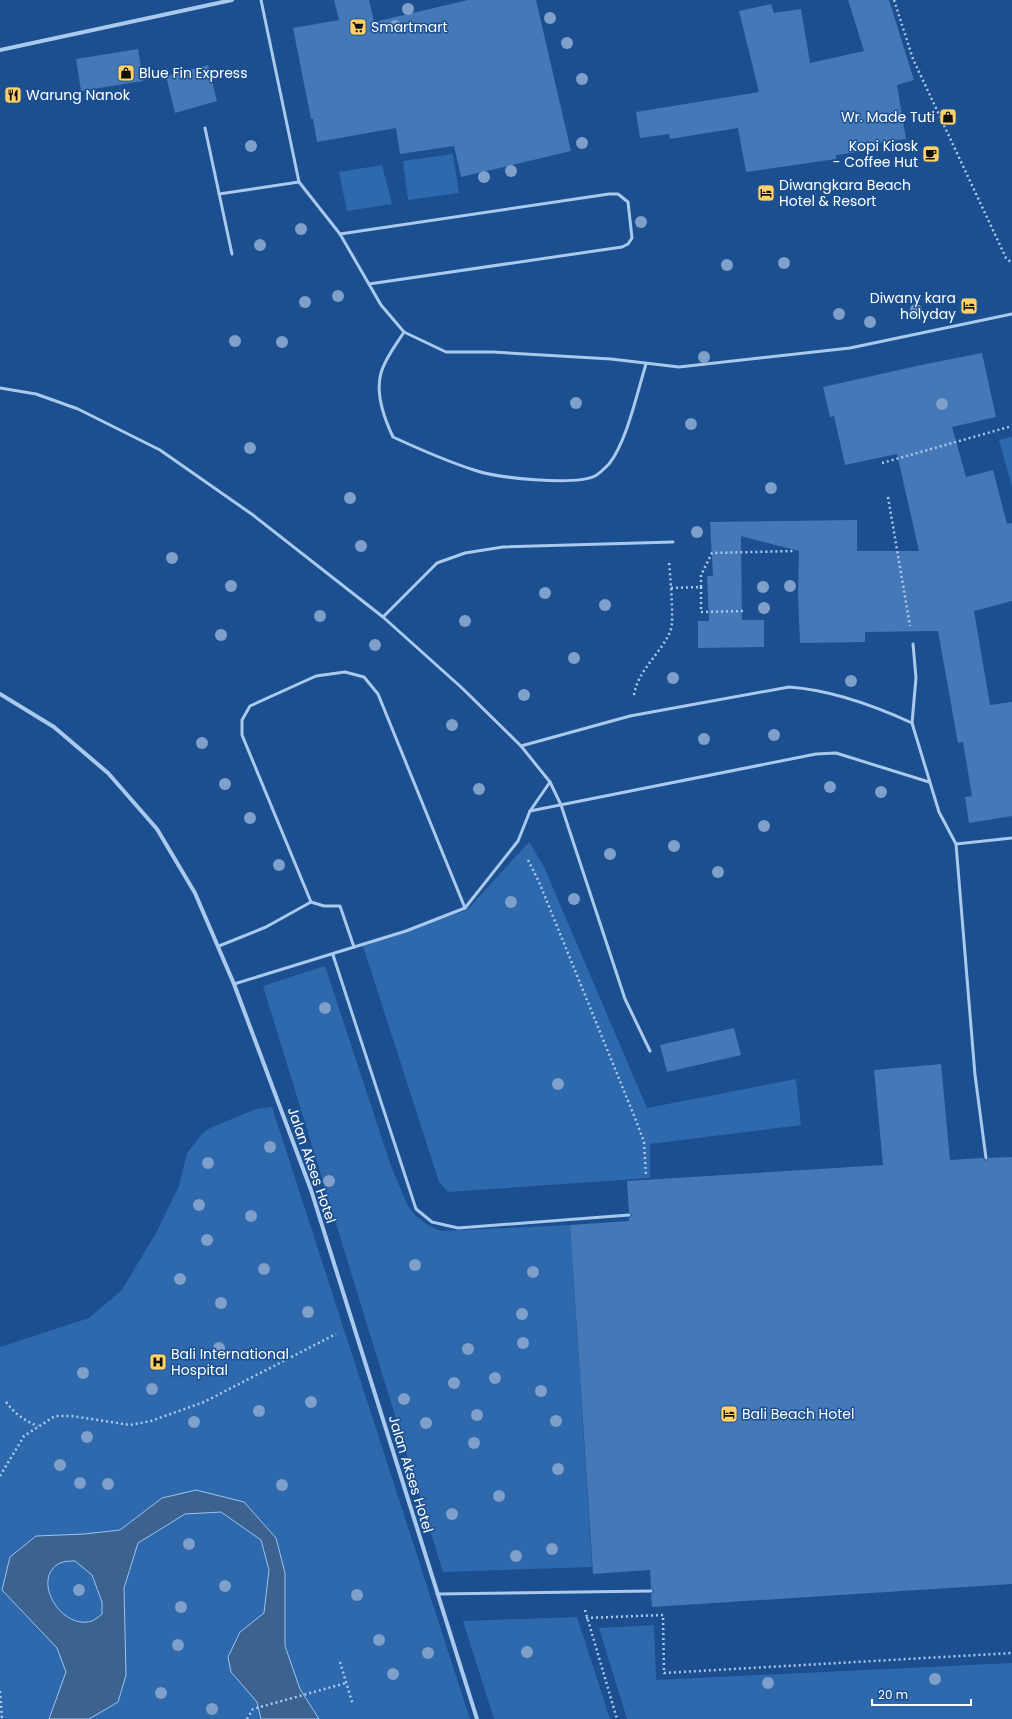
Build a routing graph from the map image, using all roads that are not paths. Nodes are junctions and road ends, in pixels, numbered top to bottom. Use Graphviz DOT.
graph roads {
  1 [pos="232,0"];
  2 [pos="262,0"];
  3 [pos="0,50"];
  4 [pos="205,128"];
  5 [pos="299,182"];
  6 [pos="219,194"];
  7 [pos="340,234"];
  8 [pos="232,254"];
  9 [pos="369,284"];
  10 [pos="1012,314"];
  11 [pos="404,332"];
  12 [pos="646,364"];
  13 [pos="0,388"];
  14 [pos="672,542"];
  15 [pos="383,617"];
  16 [pos="913,644"];
  17 [pos="0,694"];
  18 [pos="912,723"];
  19 [pos="521,746"];
  20 [pos="550,782"];
  21 [pos="929,782"];
  22 [pos="560,805"];
  23 [pos="530,811"];
  24 [pos="1012,838"];
  25 [pos="956,844"];
  26 [pos="311,902"];
  27 [pos="466,908"];
  28 [pos="219,946"];
  29 [pos="354,947"];
  30 [pos="333,954"];
  31 [pos="234,984"];
  32 [pos="650,1051"];
  33 [pos="986,1158"];
  34 [pos="629,1215"];
  35 [pos="651,1591"];
  36 [pos="437,1594"];
  37 [pos="477,1719"];
  1 -- 3 [label="street"];
  2 -- 5 [label="lane"];
  4 -- 6 [label="lane"];
  5 -- 6 [label="lane"];
  5 -- 7 [label="lane"];
  6 -- 8 [label="lane"];
  7 -- 9 [label="lane"];
  7 -- 9 [label="lane"];
  9 -- 11 [label="lane"];
  10 -- 12 [label="lane"];
  11 -- 12 [label="lane"];
  11 -- 12 [label="lane"];
  13 -- 15 [label="lane"];
  14 -- 15 [label="lane"];
  15 -- 19 [label="lane"];
  16 -- 18 [label="lane"];
  17 -- 28 [label="street, Jalan Akses Hotel"];
  18 -- 19 [label="lane"];
  18 -- 21 [label="lane"];
  19 -- 20 [label="lane"];
  20 -- 22 [label="lane"];
  20 -- 23 [label="lane"];
  21 -- 22 [label="lane"];
  21 -- 25 [label="lane"];
  22 -- 23 [label="lane"];
  22 -- 32 [label="lane"];
  23 -- 27 [label="lane"];
  24 -- 25 [label="lane"];
  25 -- 33 [label="lane"];
  26 -- 27 [label="lane"];
  26 -- 28 [label="lane"];
  26 -- 29 [label="lane"];
  27 -- 29 [label="lane"];
  28 -- 31 [label="street, Jalan Akses Hotel"];
  29 -- 30 [label="lane"];
  30 -- 31 [label="lane"];
  30 -- 34 [label="lane"];
  31 -- 36 [label="street, Jalan Akses Hotel"];
  35 -- 36 [label="lane"];
  36 -- 37 [label="street, Jalan Akses Hotel"];
}
